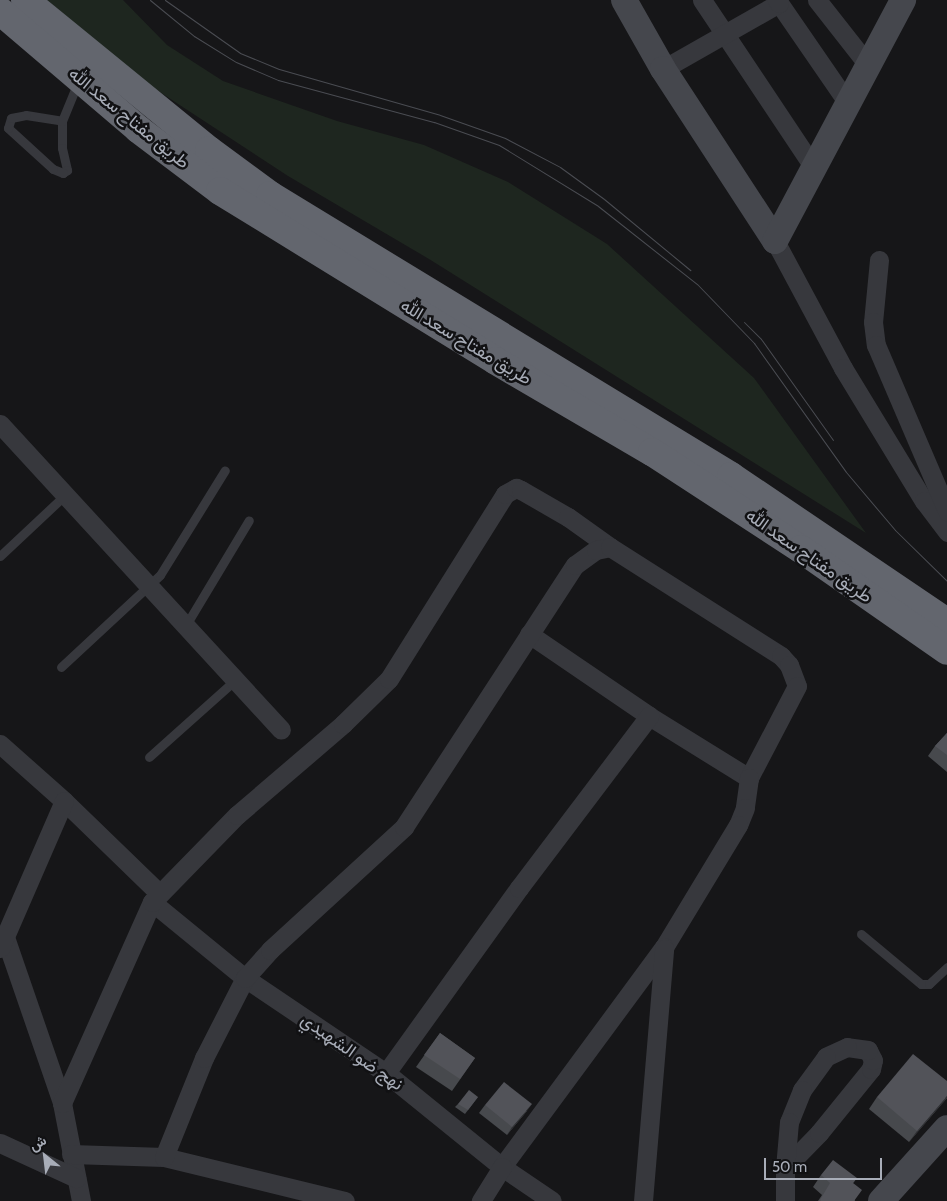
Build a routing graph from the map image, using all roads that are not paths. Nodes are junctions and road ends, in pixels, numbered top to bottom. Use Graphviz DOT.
graph roads {
  1 [pos="25,0"];
  2 [pos="624,0"];
  3 [pos="702,0"];
  4 [pos="817,0"];
  5 [pos="903,0"];
  6 [pos="778,2"];
  7 [pos="0,11"];
  8 [pos="0,24"];
  9 [pos="723,36"];
  10 [pos="32,39"];
  11 [pos="869,66"];
  12 [pos="663,69"];
  13 [pos="80,79"];
  14 [pos="849,105"];
  15 [pos="62,121"];
  16 [pos="814,168"];
  17 [pos="775,241"];
  18 [pos="879,260"];
  19 [pos="0,424"];
  20 [pos="225,470"];
  21 [pos="66,494"];
  22 [pos="947,511"];
  23 [pos="249,520"];
  24 [pos="947,532"];
  25 [pos="610,547"];
  26 [pos="0,556"];
  27 [pos="150,586"];
  28 [pos="947,622"];
  29 [pos="186,625"];
  30 [pos="529,634"];
  31 [pos="947,651"];
  32 [pos="61,667"];
  33 [pos="236,680"];
  34 [pos="649,716"];
  35 [pos="281,730"];
  36 [pos="0,744"];
  37 [pos="149,757"];
  38 [pos="749,778"];
  39 [pos="64,801"];
  40 [pos="155,897"];
  41 [pos="861,934"];
  42 [pos="2,943"];
  43 [pos="664,947"];
  44 [pos="947,966"];
  45 [pos="245,978"];
  46 [pos="386,1073"];
  47 [pos="62,1103"];
  48 [pos="947,1128"];
  49 [pos="0,1143"];
  50 [pos="71,1154"];
  51 [pos="164,1157"];
  52 [pos="502,1167"];
  53 [pos="785,1168"];
  54 [pos="76,1178"];
  55 [pos="81,1201"];
  56 [pos="345,1201"];
  57 [pos="481,1201"];
  58 [pos="552,1201"];
  59 [pos="644,1201"];
  60 [pos="785,1201"];
  61 [pos="881,1201"];
  1 -- 28 [label="highway, طريق مفتاح سعد الله"];
  2 -- 12 [label="street"];
  3 -- 9 [label="street"];
  4 -- 11 [label="street"];
  5 -- 11 [label="street"];
  6 -- 9 [label="street"];
  6 -- 14 [label="street"];
  7 -- 10 [label="highway, طريق مفتاح سعد الله"];
  8 -- 10 [label="highway"];
  9 -- 12 [label="street"];
  9 -- 16 [label="street"];
  10 -- 13 [label="highway, طريق مفتاح سعد الله"];
  11 -- 14 [label="street"];
  12 -- 17 [label="street"];
  13 -- 15 [label="lane"];
  13 -- 31 [label="highway, طريق مفتاح سعد الله"];
  14 -- 16 [label="street"];
  15 -- 15 [label="lane"];
  16 -- 17 [label="street"];
  17 -- 24 [label="street"];
  18 -- 22 [label="street"];
  19 -- 21 [label="street"];
  20 -- 27 [label="lane"];
  21 -- 26 [label="lane"];
  21 -- 27 [label="street"];
  23 -- 29 [label="lane"];
  25 -- 30 [label="street"];
  25 -- 38 [label="street"];
  25 -- 40 [label="street"];
  27 -- 29 [label="street"];
  27 -- 32 [label="lane"];
  29 -- 33 [label="street"];
  30 -- 34 [label="street"];
  30 -- 45 [label="street"];
  33 -- 35 [label="street"];
  33 -- 37 [label="lane"];
  34 -- 38 [label="street"];
  34 -- 46 [label="street"];
  36 -- 39 [label="street, نهج ضو الشهيدي"];
  38 -- 43 [label="street"];
  39 -- 40 [label="street, نهج ضو الشهيدي"];
  39 -- 42 [label="street"];
  40 -- 45 [label="street, نهج ضو الشهيدي"];
  40 -- 47 [label="street"];
  41 -- 44 [label="lane"];
  42 -- 47 [label="street"];
  43 -- 52 [label="street"];
  43 -- 59 [label="street"];
  45 -- 46 [label="street, نهج ضو الشهيدي"];
  45 -- 51 [label="street"];
  46 -- 52 [label="street, نهج ضو الشهيدي"];
  47 -- 50 [label="street"];
  48 -- 61 [label="street"];
  49 -- 54 [label="street"];
  50 -- 51 [label="street"];
  50 -- 54 [label="street"];
  51 -- 56 [label="street"];
  52 -- 57 [label="street"];
  52 -- 58 [label="street, نهج ضو الشهيدي"];
  53 -- 53 [label="street"];
  53 -- 60 [label="street"];
  54 -- 55 [label="street"];
}
